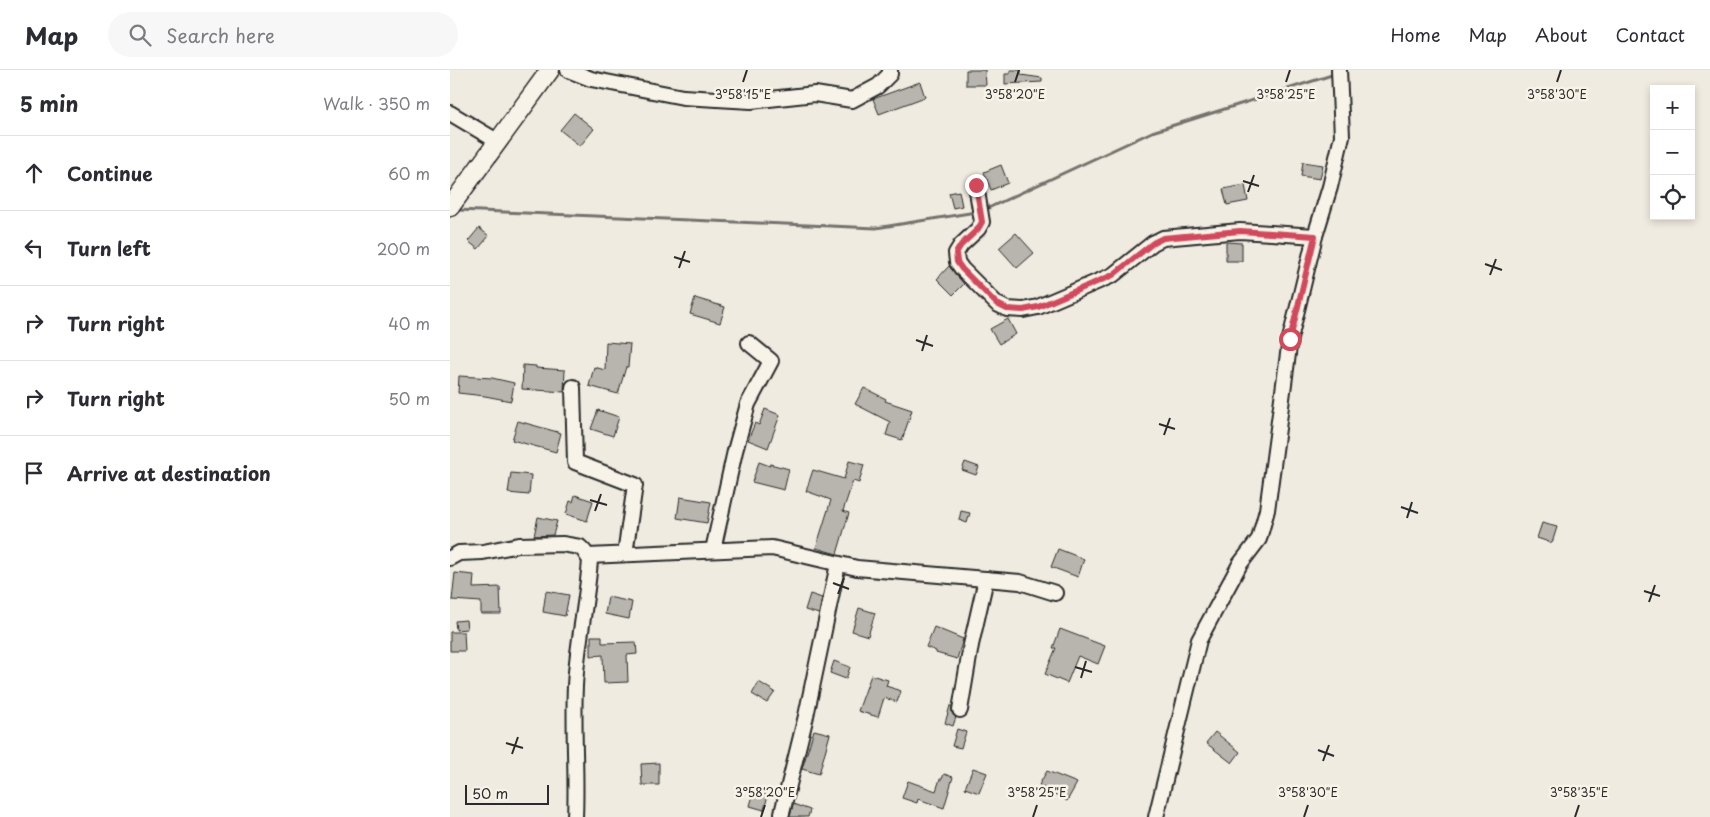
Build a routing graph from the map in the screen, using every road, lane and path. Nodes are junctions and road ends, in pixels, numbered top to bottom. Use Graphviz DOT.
graph roads {
  1 [pos="550,70"];
  2 [pos="568,70"];
  3 [pos="890,70"];
  4 [pos="1340,70"];
  5 [pos="450,113"];
  6 [pos="497,142"];
  7 [pos="976,185"];
  8 [pos="450,207"];
  9 [pos="1315,236"];
  10 [pos="749,343"];
  11 [pos="573,387"];
  12 [pos="713,550"];
  13 [pos="625,554"];
  14 [pos="588,556"];
  15 [pos="450,558"];
  16 [pos="838,564"];
  17 [pos="986,579"];
  18 [pos="1056,593"];
  19 [pos="960,710"];
  20 [pos="782,813"];
  21 [pos="575,817"];
  22 [pos="1156,817"];
  1 -- 6 [label="main road"];
  2 -- 3 [label="street"];
  4 -- 9 [label="street"];
  5 -- 6 [label="street"];
  6 -- 8 [label="main road"];
  7 -- 9 [label="street"];
  9 -- 22 [label="street"];
  10 -- 12 [label="street"];
  11 -- 13 [label="street"];
  12 -- 13 [label="street"];
  12 -- 16 [label="street"];
  13 -- 14 [label="street"];
  14 -- 15 [label="street"];
  14 -- 21 [label="street"];
  16 -- 17 [label="street"];
  16 -- 20 [label="street"];
  17 -- 18 [label="street"];
  17 -- 19 [label="street"];
}
